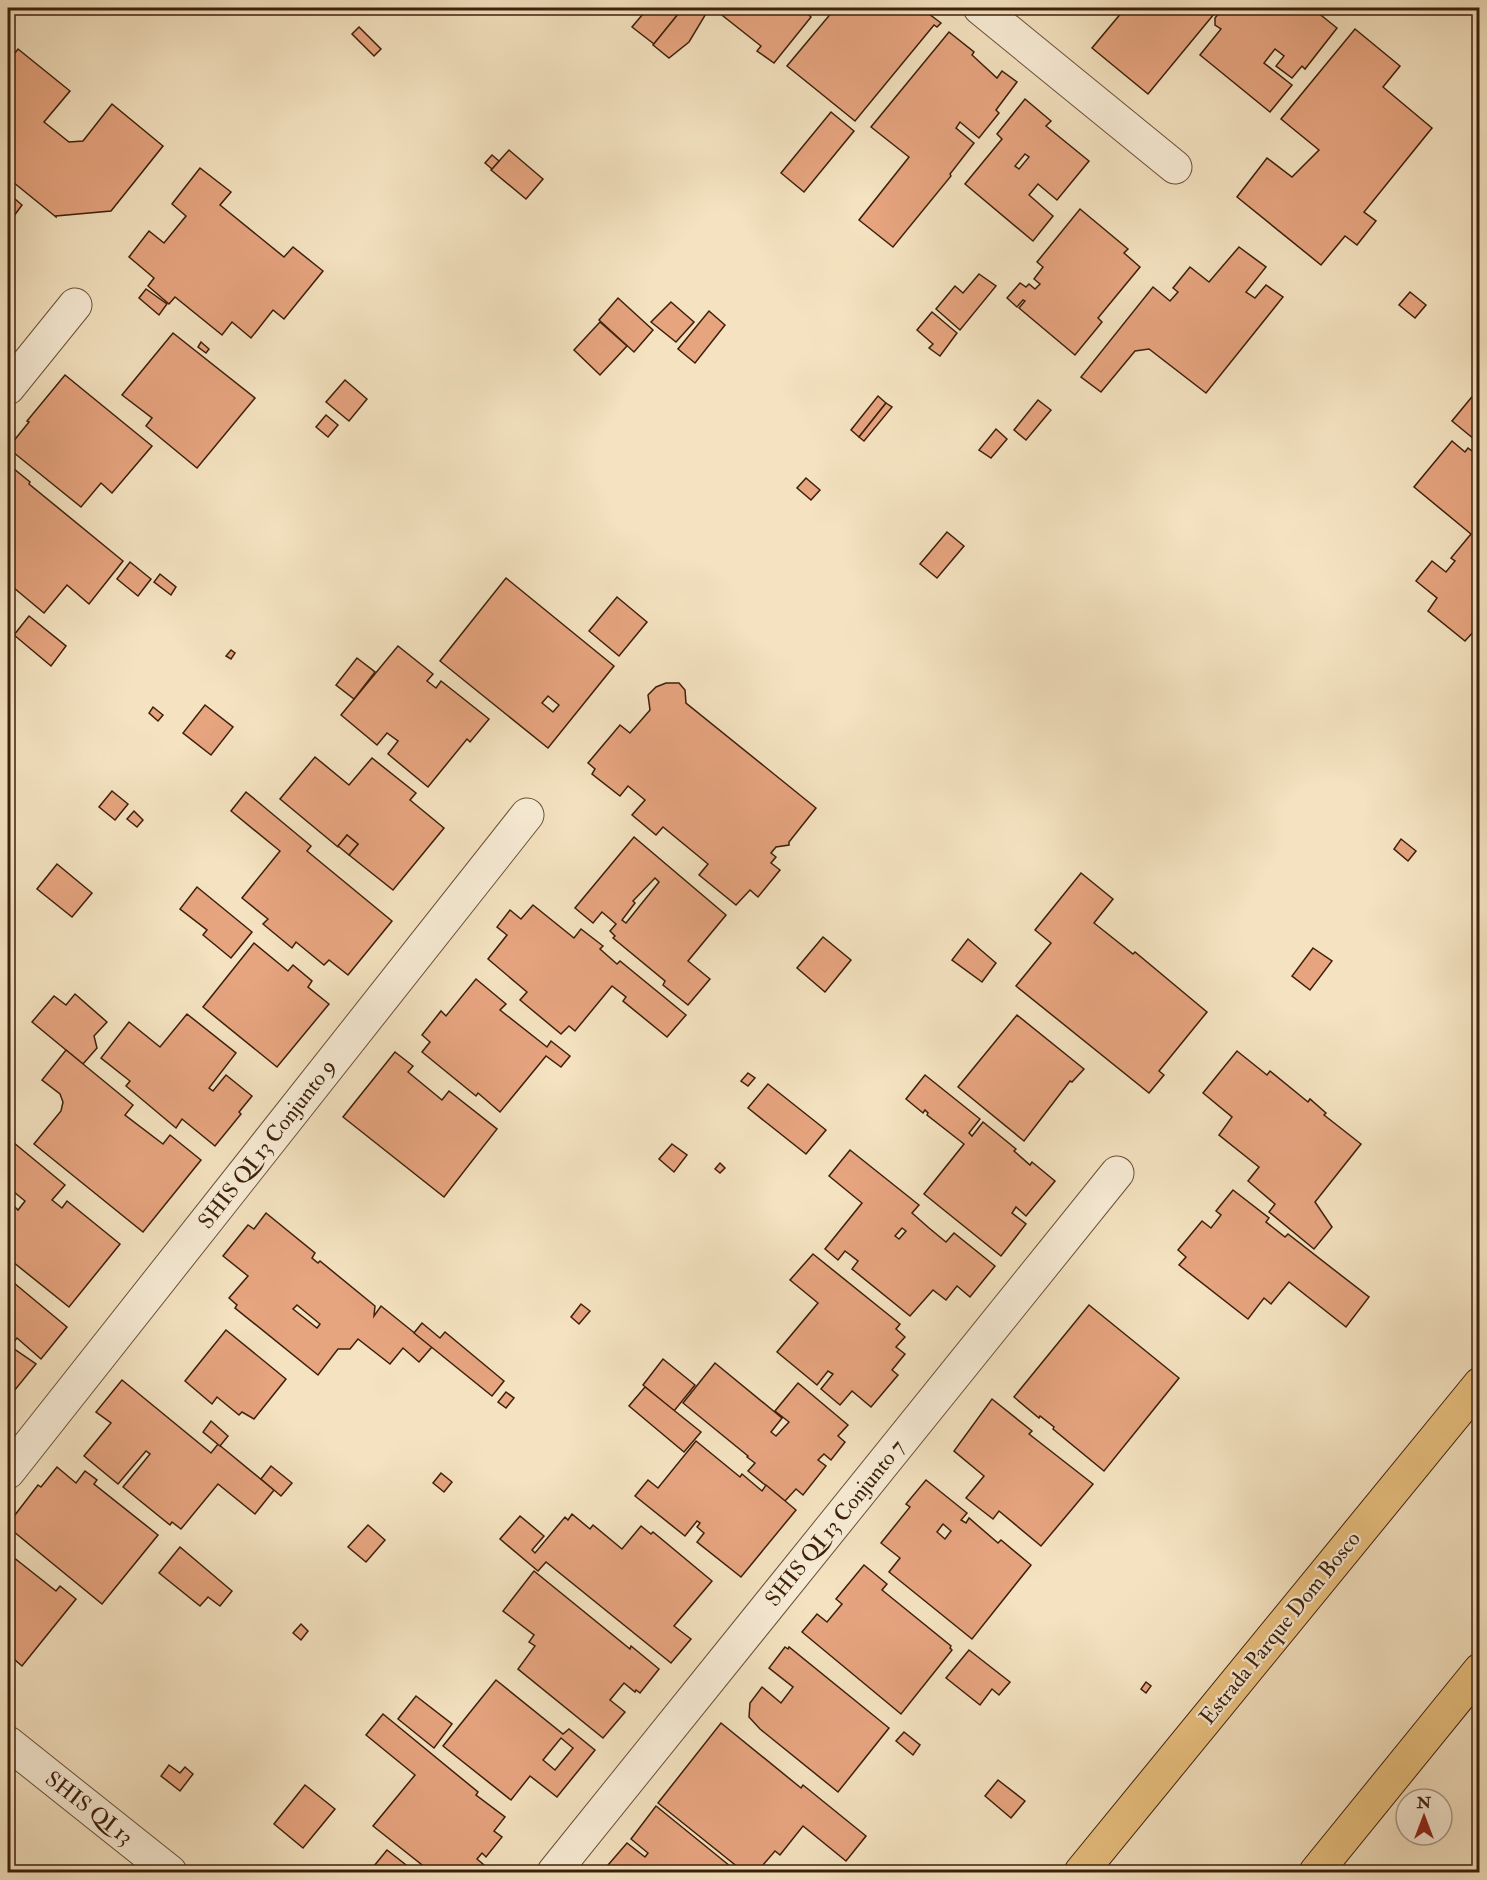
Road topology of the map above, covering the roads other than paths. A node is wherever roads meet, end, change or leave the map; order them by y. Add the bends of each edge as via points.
1 (980, 8) edge
2 (1175, 167) dead end
3 (75, 305) dead end
4 (8, 388) edge
5 (527, 816) dead end
6 (1117, 1173) dead end
7 (1479, 1384) edge
8 (8, 1472) edge
9 (1479, 1670) edge
10 (8, 1743) edge
11 (170, 1872) edge
12 (554, 1872) edge
13 (1081, 1872) edge
14 (1316, 1872) edge

1 - 2 street
3 - 4 street
5 - 8 street, SHIS QI 13 Conjunto 9
6 - 12 street, SHIS QI 13 Conjunto 7
7 - 13 main road, Estrada Parque Dom Bosco
9 - 14 main road
10 - 11 street, SHIS QI 13

